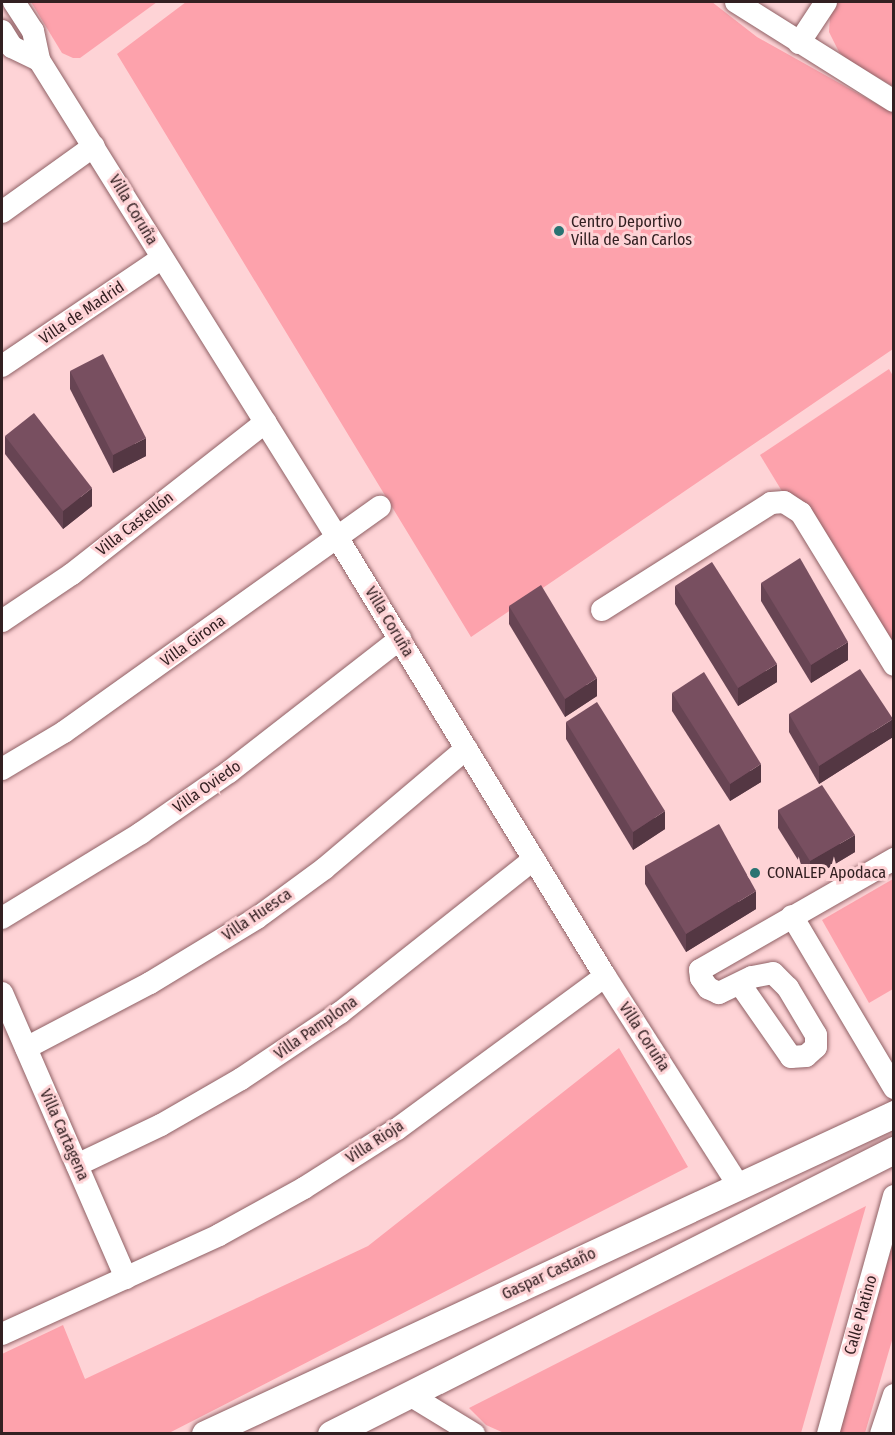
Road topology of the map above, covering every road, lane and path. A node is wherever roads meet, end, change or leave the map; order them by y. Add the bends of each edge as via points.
1 (14, 2) edge
2 (736, 2) edge
3 (826, 2) edge
4 (33, 31) junction
5 (799, 43) junction
6 (5, 44) edge
7 (39, 60) junction
8 (894, 101) edge
9 (94, 146) junction
10 (2, 212) edge
11 (162, 258) junction
12 (2, 366) edge
13 (266, 422) junction
14 (380, 507) dead end
15 (337, 537) junction
16 (602, 610) dead end
17 (2, 621) edge
18 (400, 639) junction
19 (894, 665) edge
20 (466, 749) junction
21 (2, 769) edge
22 (534, 859) junction
23 (894, 859) edge
24 (792, 916) junction
25 (2, 918) edge
26 (605, 976) junction
27 (740, 984) dead end
28 (2, 993) edge
29 (26, 1048) junction
30 (894, 1088) edge
31 (894, 1114) edge
32 (894, 1150) edge
33 (77, 1165) junction
34 (739, 1186) junction
35 (894, 1196) edge
36 (126, 1278) junction
37 (3, 1329) edge
38 (410, 1395) junction
39 (894, 1395) edge
40 (205, 1434) edge
41 (331, 1434) edge
42 (474, 1434) edge
43 (828, 1434) edge
44 (881, 1434) edge

1 - 4 street, Villa Coruña
2 - 5 street
3 - 5 street
4 - 6 street
4 - 7 street, Villa Coruña
5 - 8 street
6 - 7 street
7 - 9 street, Villa Coruña
9 - 10 street
9 - 11 street, Villa Coruña
11 - 12 street, Villa de Madrid
11 - 13 street, Villa Coruña
13 - 15 street, Villa Coruña
13 - 17 street, Villa Castellón via 72,574
14 - 15 street, Villa Girona
15 - 18 street, Villa Coruña
15 - 21 street, Villa Girona via 111,699
16 - 19 street via 771,503 784,502 801,513
18 - 20 street, Villa Coruña
18 - 25 street, Villa Oviedo via 230,772 141,833
20 - 22 street, Villa Coruña
20 - 29 street, Villa Huesca via 325,868 257,918 150,983
22 - 26 street, Villa Coruña
22 - 33 street, Villa Pamplona via 341,1012 161,1125
23 - 24 street
24 - 27 street via 700,970 708,988 719,993
24 - 30 street
26 - 34 street, Villa Coruña
26 - 36 street, Villa Rioja via 397,1129 219,1235
28 - 29 street, Villa Cartagena
29 - 33 street, Villa Cartagena
31 - 34 main road, Gaspar Castaño
32 - 38 main road
33 - 36 street, Villa Cartagena
34 - 40 main road, Gaspar Castaño
35 - 43 street, Calle Platino
36 - 37 street, Villa Rioja
38 - 41 main road
38 - 42 street
39 - 44 street

